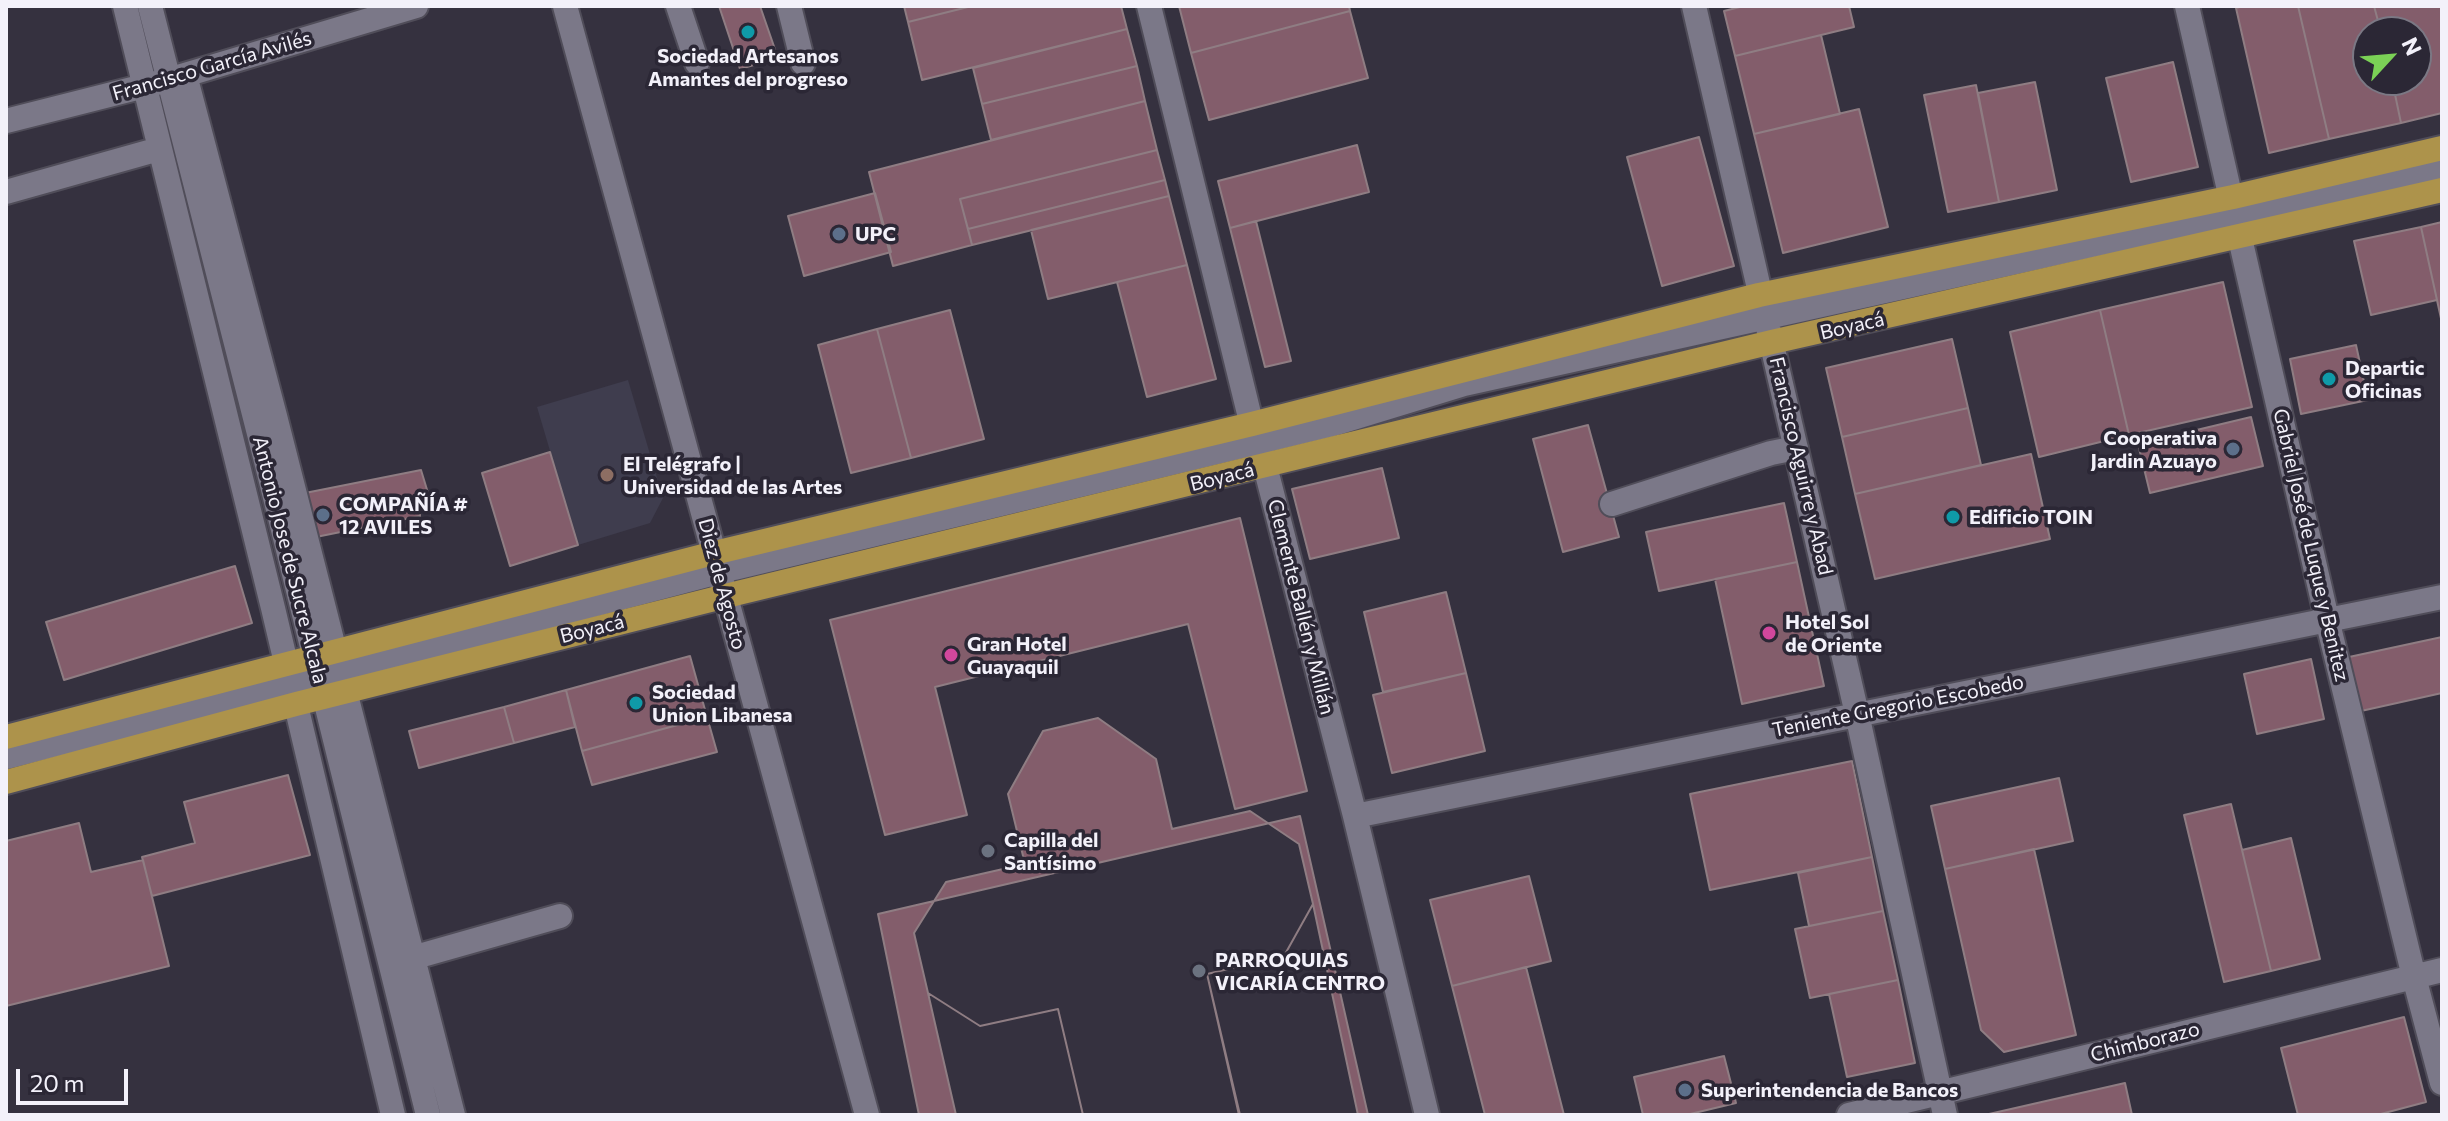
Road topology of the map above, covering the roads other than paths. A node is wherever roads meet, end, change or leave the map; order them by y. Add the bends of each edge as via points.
1 (125, 6) edge
2 (150, 6) edge
3 (416, 6) edge
4 (565, 6) edge
5 (678, 6) edge
6 (789, 6) edge
7 (1149, 6) edge
8 (1694, 6) edge
9 (2187, 6) edge
10 (697, 63) dead end
11 (803, 63) dead end
12 (166, 80) junction
13 (6, 121) edge
14 (2442, 148) edge
15 (159, 149) junction
16 (2442, 168) edge
17 (2442, 190) edge
18 (6, 192) edge
19 (2236, 217) junction
20 (1759, 295) junction
21 (1765, 318) junction
22 (1772, 342) junction
23 (1254, 433) junction
24 (1796, 448) junction
25 (1265, 466) junction
26 (1612, 504) dead end
27 (716, 563) junction
28 (726, 596) junction
29 (2442, 597) edge
30 (2327, 619) junction
31 (329, 675) junction
32 (291, 684) junction
33 (1857, 714) junction
34 (6, 737) edge
35 (6, 757) edge
36 (6, 782) edge
37 (1355, 816) junction
38 (560, 916) dead end
39 (412, 958) junction
40 (2442, 970) edge
41 (2414, 977) junction
42 (2442, 1083) edge
43 (1943, 1104) edge
44 (393, 1115) edge
45 (428, 1115) edge
46 (453, 1115) edge
47 (867, 1115) edge
48 (1427, 1115) edge
49 (1849, 1115) edge

1 - 12 street, Antonio Jose de Sucre Alcala
2 - 12 street, Antonio Jose de Sucre Alcala
3 - 12 street, Francisco García Avilés
4 - 27 street, Diez de Agosto
5 - 10 street
6 - 11 street
7 - 23 street, Clemente Ballén y Millán
8 - 20 street, Francisco Aguirre y Abad
9 - 19 street, Gabriel José de Luque y Benitez
12 - 13 street, Francisco García Avilés
12 - 15 street, Antonio Jose de Sucre Alcala
12 - 31 street, Antonio Jose de Sucre Alcala
14 - 19 main road, Boyacá
15 - 18 street
15 - 32 street, Antonio Jose de Sucre Alcala
16 - 19 street, Boyacá
17 - 19 main road, Boyacá
19 - 20 main road, Boyacá
19 - 21 street, Boyacá
19 - 22 main road, Boyacá
19 - 30 street, Gabriel José de Luque y Benitez
20 - 21 street, Francisco Aguirre y Abad
20 - 23 main road, Boyacá
21 - 22 street, Francisco Aguirre y Abad
21 - 23 street, Boyacá via 1464,384 1330,425
22 - 24 street, Francisco Aguirre y Abad
22 - 25 main road, Boyacá
23 - 25 street, Clemente Ballén y Millán
23 - 27 main road, Boyacá
24 - 26 street
24 - 33 street, Francisco Aguirre y Abad
25 - 28 main road, Boyacá
25 - 37 street, Clemente Ballén y Millán
27 - 28 street, Diez de Agosto
27 - 31 main road, Boyacá
28 - 31 main road, Boyacá
28 - 47 street, Diez de Agosto
29 - 30 street, Teniente Gregorio Escobedo
30 - 33 street, Teniente Gregorio Escobedo
30 - 41 street, Gabriel José de Luque y Benitez
31 - 32 main road, Boyacá
31 - 32 main road, Boyacá
31 - 39 street, Antonio Jose de Sucre Alcala
31 - 45 street, Antonio Jose de Sucre Alcala
32 - 34 main road, Boyacá
32 - 35 street, Boyacá
32 - 36 main road, Boyacá
32 - 44 street, Antonio Jose de Sucre Alcala
33 - 37 street, Teniente Gregorio Escobedo
33 - 43 street, Francisco Aguirre y Abad
37 - 48 street, Clemente Ballén y Millán
38 - 39 street
39 - 46 street, Antonio Jose de Sucre Alcala
40 - 41 street, Chimborazo
41 - 42 street, Gabriel José de Luque y Benitez
41 - 43 street, Chimborazo
43 - 49 street, Chimborazo

